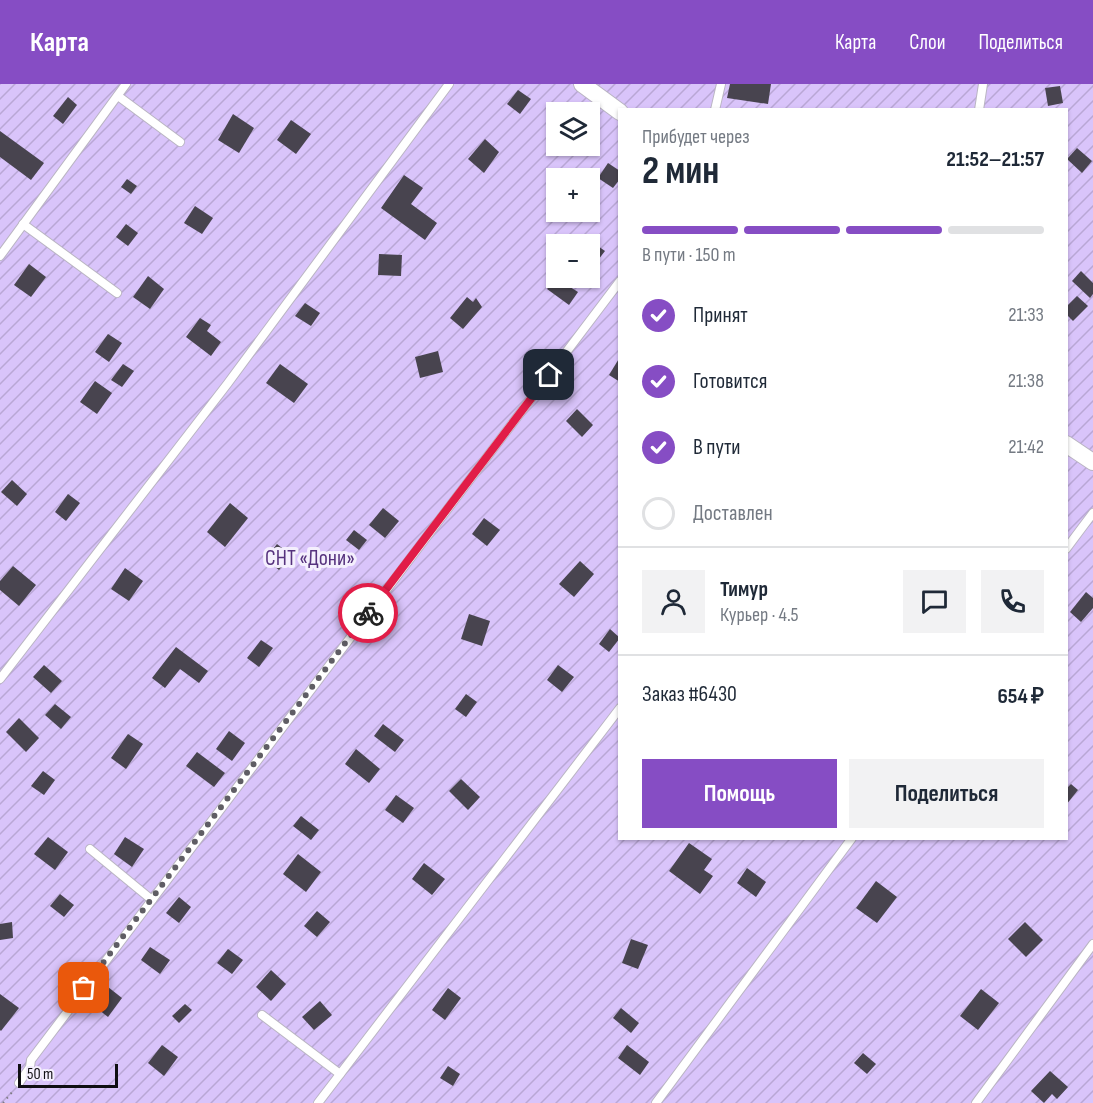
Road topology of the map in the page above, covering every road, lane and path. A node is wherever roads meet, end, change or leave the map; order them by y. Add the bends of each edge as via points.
1 (126, 84) edge
2 (449, 84) edge
3 (582, 84) edge
4 (721, 84) edge
5 (983, 84) edge
6 (118, 96) junction
7 (715, 108) edge
8 (979, 108) edge
9 (618, 111) edge
10 (180, 142) dead end
11 (23, 224) junction
12 (0, 256) edge
13 (618, 284) edge
14 (117, 292) dead end
15 (1068, 445) edge
16 (1093, 462) edge
17 (1093, 513) edge
18 (1068, 546) edge
19 (0, 679) edge
20 (618, 711) edge
21 (851, 840) edge
22 (90, 849) dead end
23 (152, 900) junction
24 (1093, 944) edge
25 (262, 1015) dead end
26 (340, 1074) junction
27 (19, 1083) joint
28 (3, 1103) edge
29 (318, 1103) edge
30 (656, 1103) edge
31 (976, 1103) edge

1 - 6 lane
2 - 19 lane via 228,382
3 - 9 street
4 - 7 lane
5 - 8 lane
6 - 10 lane
6 - 11 lane
11 - 12 lane
11 - 14 lane
13 - 23 lane
15 - 16 street
17 - 18 lane
20 - 26 lane
21 - 30 lane
22 - 23 lane
23 - 27 lane via 31,1060
24 - 31 lane
25 - 26 lane
26 - 29 lane
27 - 28 path

